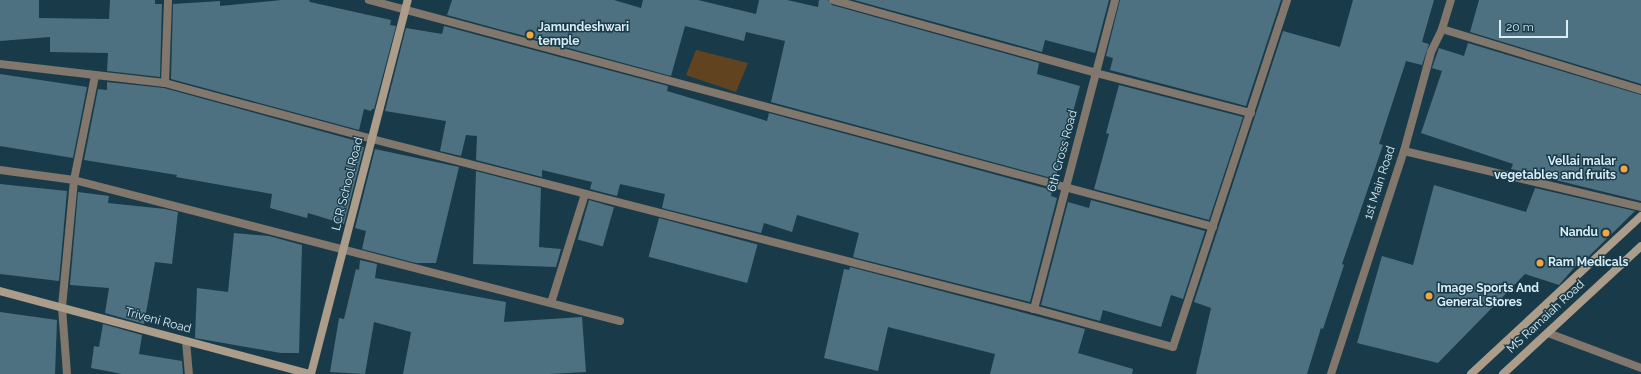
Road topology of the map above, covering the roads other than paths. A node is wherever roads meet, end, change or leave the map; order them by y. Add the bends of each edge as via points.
1 (168, 0) edge
2 (369, 0) edge
3 (408, 0) edge
4 (833, 0) edge
5 (1115, 0) edge
6 (1287, 0) edge
7 (1451, 0) edge
8 (405, 10) junction
9 (1442, 29) junction
10 (0, 64) edge
11 (1096, 73) junction
12 (95, 76) junction
13 (165, 83) junction
14 (1641, 90) edge
15 (1251, 113) junction
16 (372, 139) junction
17 (1404, 151) junction
18 (0, 170) edge
19 (74, 180) junction
20 (1066, 186) junction
21 (585, 194) junction
22 (1641, 207) edge
23 (1641, 216) edge
24 (1213, 227) junction
25 (1641, 246) edge
26 (343, 250) junction
27 (0, 291) edge
28 (551, 303) junction
29 (62, 308) junction
30 (1034, 309) junction
31 (620, 321) dead end
32 (1548, 333) junction
33 (186, 341) junction
34 (1641, 368) edge
35 (68, 374) edge
36 (189, 374) edge
37 (310, 374) edge
38 (1330, 374) edge
39 (1471, 374) edge
40 (1503, 374) edge

1 - 13 street
2 - 8 street
3 - 8 street, LCR School Road
4 - 11 street
5 - 11 street, 6th Cross Road
6 - 15 street
7 - 9 street, 1st Main Road
8 - 16 street, LCR School Road
8 - 20 street
9 - 14 street
9 - 17 street, 1st Main Road via 1432,52
10 - 12 street
11 - 15 street
11 - 20 street, 6th Cross Road
12 - 13 street
12 - 19 street
13 - 16 street
15 - 24 street
16 - 21 street
16 - 26 street, LCR School Road
17 - 22 street
17 - 38 street, 1st Main Road
18 - 19 street
19 - 26 street
19 - 29 street
20 - 24 street
20 - 30 street, 6th Cross Road
21 - 28 street
21 - 30 street
23 - 39 street, MS Ramaiah Road
24 - 30 street via 1172,347
25 - 32 street, MS Ramaiah Road
26 - 28 street
26 - 37 street, LCR School Road
27 - 29 street, Triveni Road
28 - 31 street
29 - 33 street, Triveni Road
29 - 35 street
32 - 34 street
32 - 40 street, MS Ramaiah Road
33 - 36 street
33 - 37 street, Triveni Road

